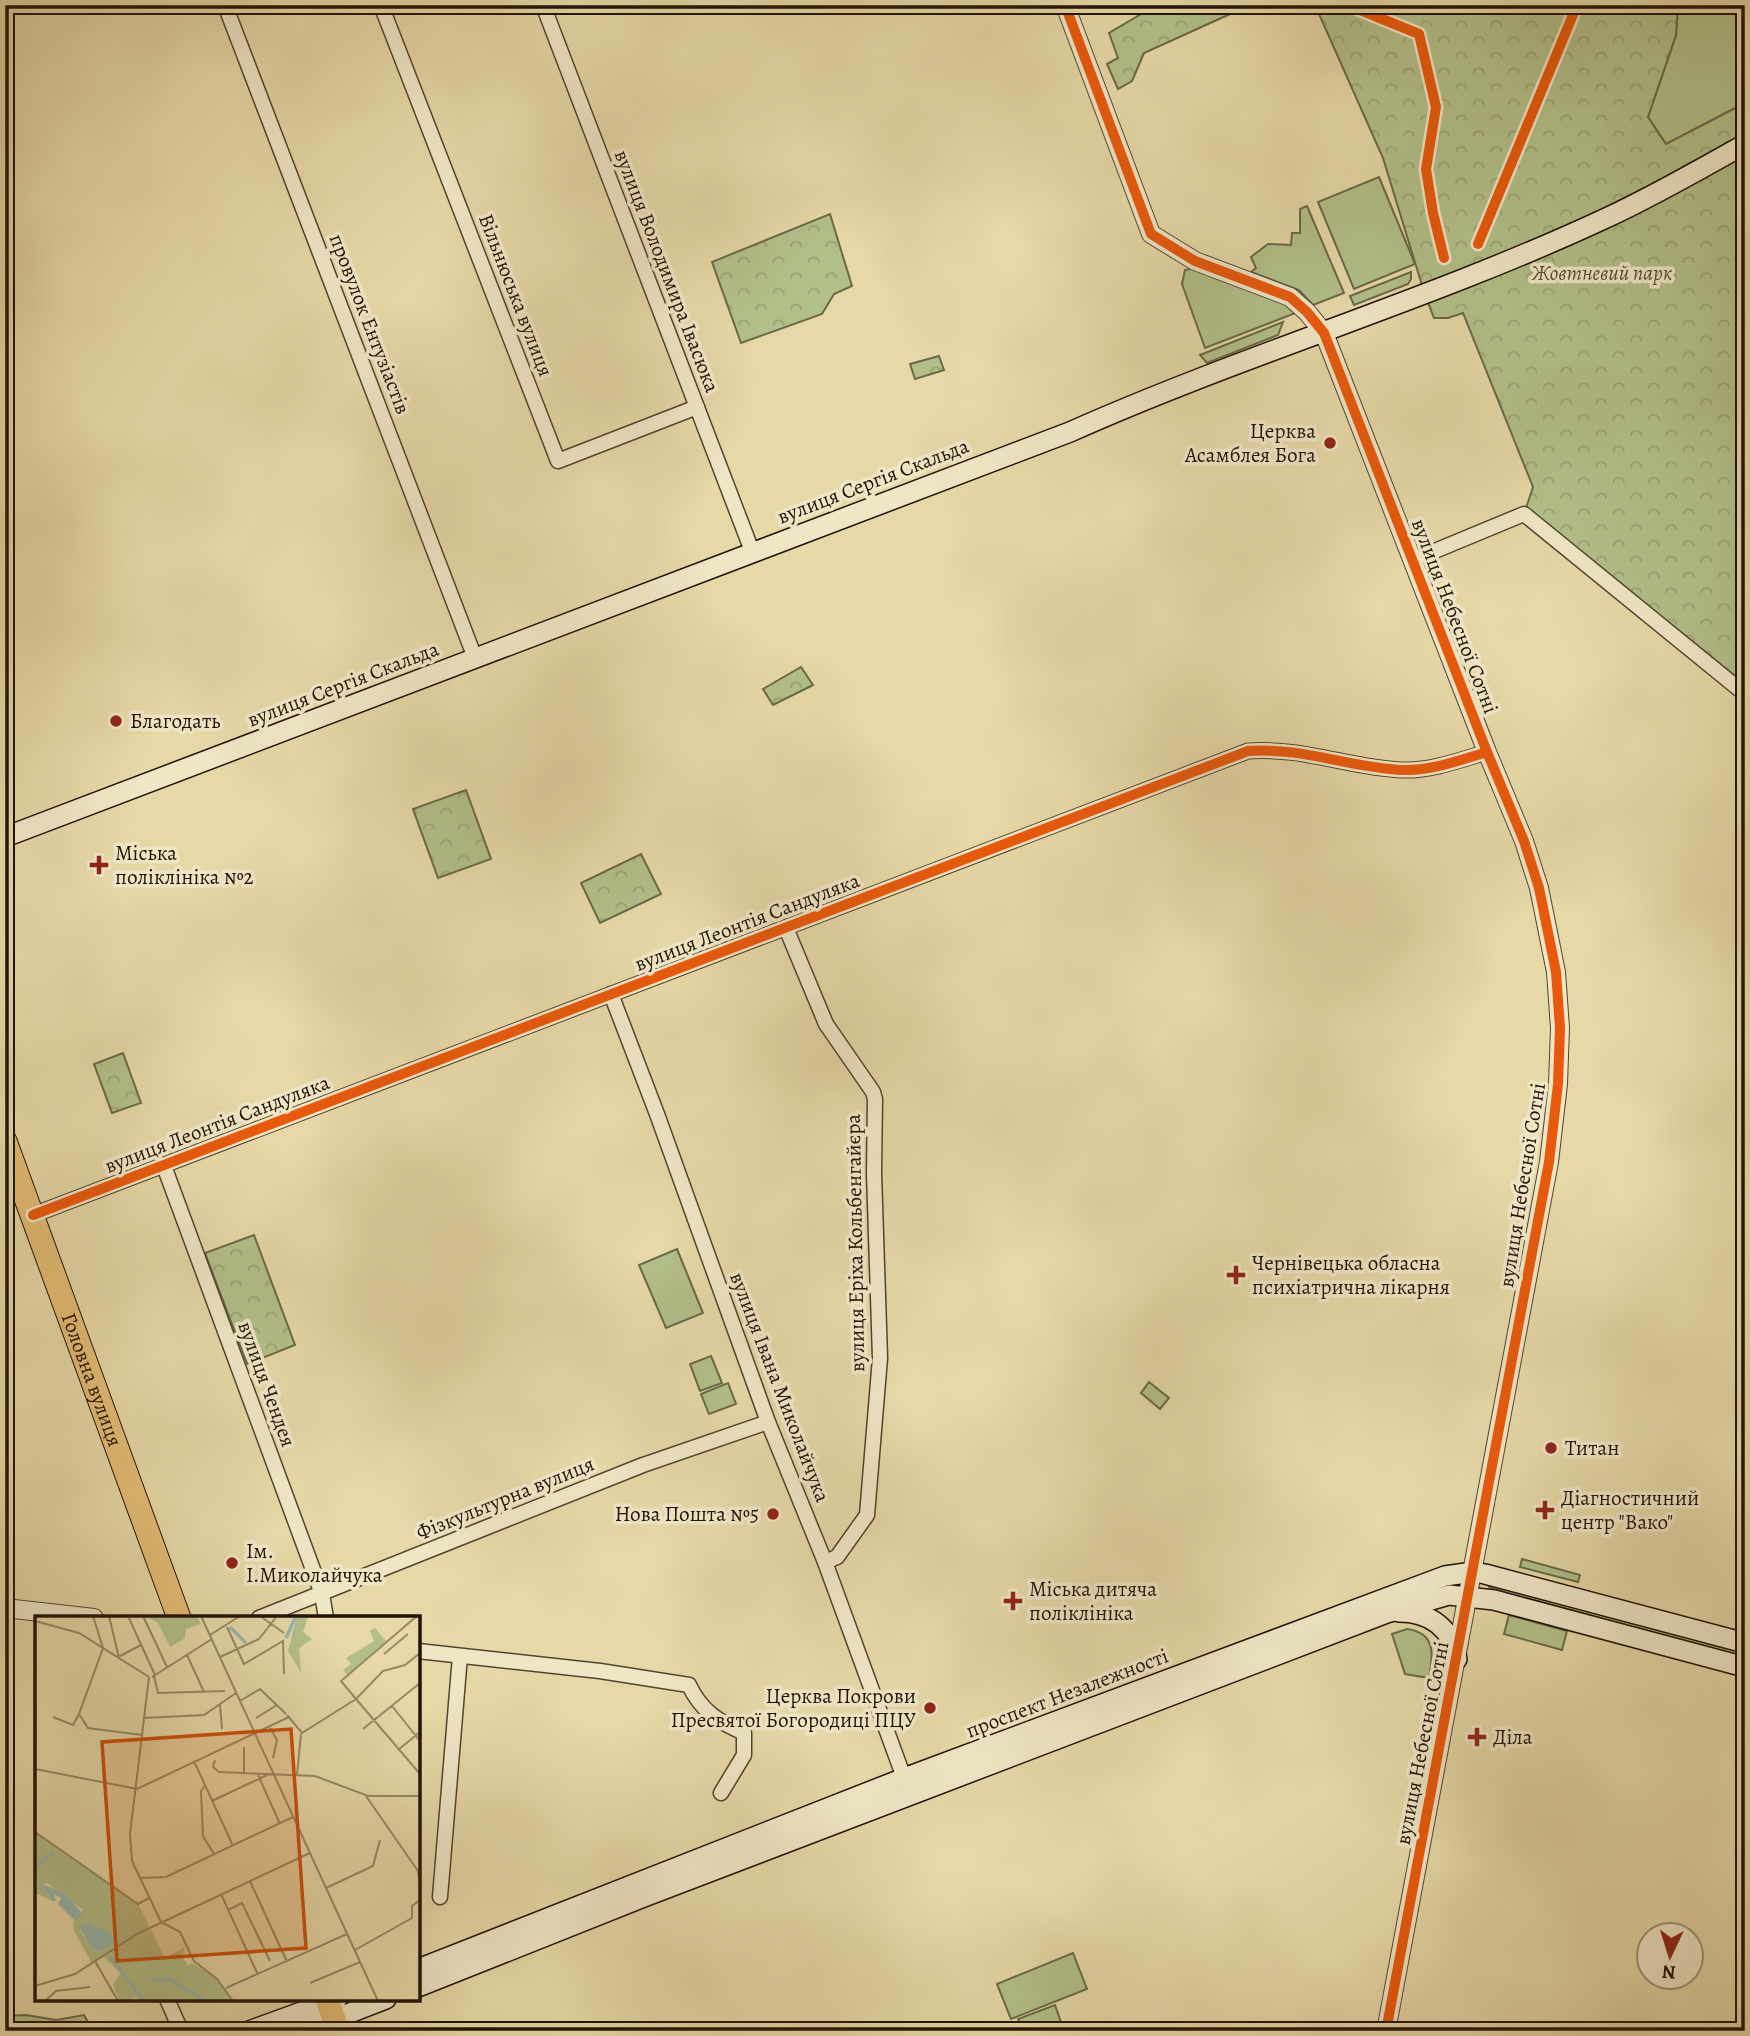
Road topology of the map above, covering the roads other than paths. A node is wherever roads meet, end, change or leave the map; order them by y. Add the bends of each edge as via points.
1 (225, 5) edge
2 (381, 5) edge
3 (544, 5) edge
4 (1065, 5) edge
5 (1745, 144) edge
6 (1324, 333) junction
7 (697, 407) junction
8 (752, 551) junction
9 (1413, 560) junction
10 (475, 658) junction
11 (1745, 694) edge
12 (1487, 752) junction
13 (5, 837) edge
14 (786, 928) junction
15 (611, 994) junction
16 (5, 1142) edge
17 (164, 1166) junction
18 (33, 1215) junction
19 (768, 1422) junction
20 (825, 1562) junction
21 (1473, 1572) junction
22 (322, 1594) junction
23 (1469, 1595) junction
24 (5, 1608) edge
25 (1387, 1613) junction
26 (76, 1616) edge
27 (178, 1616) edge
28 (264, 1616) edge
29 (326, 1616) edge
30 (1745, 1643) edge
31 (420, 1651) edge
32 (460, 1656) junction
33 (1457, 1659) junction
34 (1745, 1667) edge
35 (907, 1787) junction
36 (721, 1793) dead end
37 (440, 1897) dead end
38 (420, 1968) edge
39 (420, 1986) edge
40 (168, 2001) edge
41 (376, 2001) edge
42 (332, 2010) edge
43 (181, 2031) edge
44 (249, 2031) edge
45 (303, 2031) edge
46 (1386, 2031) edge

1 - 10 street, провулок Ентузіастів
2 - 7 street, Вільнюська вулиця via 558,461
3 - 7 street, вулиця Володимира Івасюка
4 - 6 street, вулиця Небесної Сотні via 1151,233 1195,261 1290,297
5 - 6 main road, вулиця Сергія Скальда via 1595,223
6 - 8 main road, вулиця Сергія Скальда
6 - 9 street, вулиця Небесної Сотні
7 - 8 street, вулиця Володимира Івасюка
8 - 10 main road, вулиця Сергія Скальда
9 - 11 street via 1524,514
9 - 12 street, вулиця Небесної Сотні
10 - 13 main road, вулиця Сергія Скальда
12 - 14 street, вулиця Леонтія Сандуляка via 1403,770 1285,750 1248,751
12 - 21 street, вулиця Небесної Сотні via 1539,888 1556,972 1559,1051 1549,1162
14 - 15 street, вулиця Леонтія Сандуляка
14 - 20 street, вулиця Еріха Кольбенгайєра via 826,1024 875,1099 880,1358 867,1515 837,1557
15 - 17 street, вулиця Леонтія Сандуляка
15 - 19 street, вулиця Івана Миколайчука
16 - 18 main road, Головна вулиця
17 - 18 street, вулиця Леонтія Сандуляка
17 - 22 street, вулиця Чендея
18 - 27 main road, Головна вулиця
19 - 20 street, вулиця Івана Миколайчука
19 - 22 street, Фізкультурна вулиця via 643,1465
20 - 35 street, вулиця Івана Миколайчука
21 - 23 street, вулиця Небесної Сотні
21 - 30 main road, проспект Незалежності
21 - 35 main road, проспект Незалежності via 1408,1588
22 - 28 street, Фізкультурна вулиця
22 - 29 street, вулиця Чендея
23 - 25 main road, проспект Незалежності via 1449,1595
23 - 33 street, вулиця Небесної Сотні
23 - 34 main road, проспект Незалежності
24 - 26 street
25 - 33 main road via 1430,1618 1451,1639
25 - 35 main road, проспект Незалежності
31 - 32 street
32 - 36 street via 689,1685 717,1721 744,1733 744,1755
32 - 37 street
33 - 46 street, вулиця Небесної Сотні
35 - 38 main road, проспект Незалежності
35 - 39 main road, проспект Незалежності
40 - 43 street
41 - 42 main road
42 - 44 main road
42 - 45 main road

